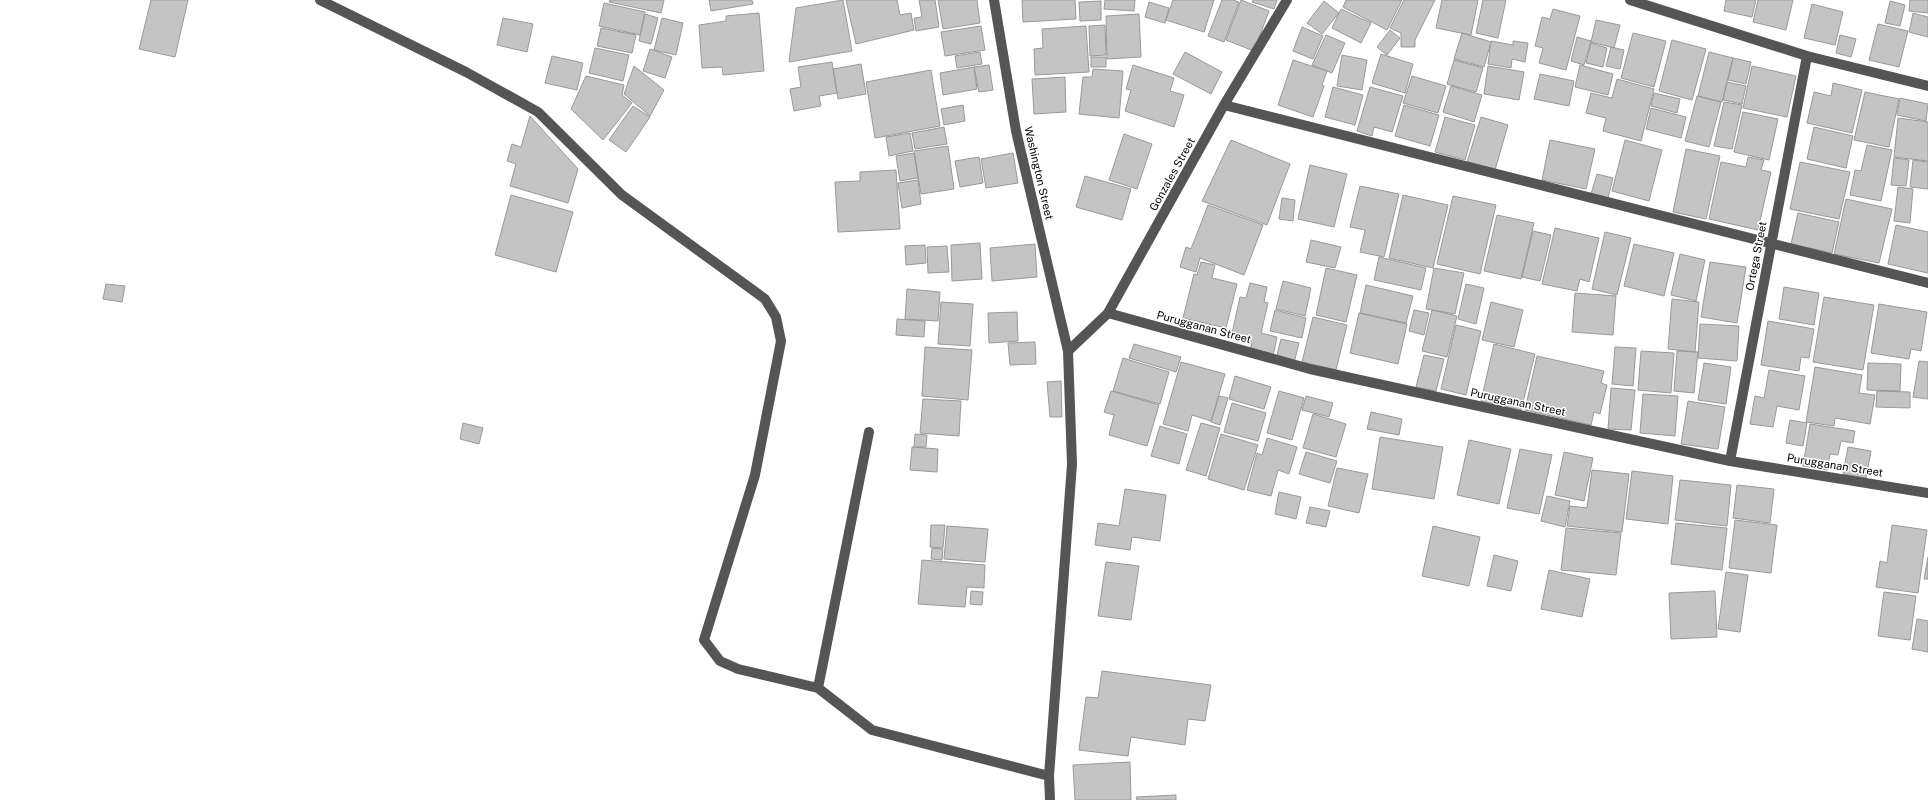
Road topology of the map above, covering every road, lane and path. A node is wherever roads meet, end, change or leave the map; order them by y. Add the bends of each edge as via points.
1 (320, 0) edge
2 (994, 0) edge
3 (1287, 0) edge
4 (1630, 0) edge
5 (1807, 56) junction
6 (1928, 86) edge
7 (1224, 105) junction
8 (1771, 243) junction
9 (1928, 283) edge
10 (1108, 313) junction
11 (1068, 351) junction
12 (869, 432) dead end
13 (1730, 461) junction
14 (1928, 493) edge
15 (818, 688) junction
16 (1050, 776) junction
17 (1050, 800) edge

1 - 15 street via 466,72 538,112 622,195 765,299 776,317 781,341 754,475 704,640 720,661 738,669
2 - 11 street, Washington Street via 1016,131
3 - 7 street, Gonzales Street
4 - 5 street
5 - 6 street
5 - 8 street, Ortega Street
7 - 8 street
7 - 10 street, Gonzales Street
8 - 9 street
8 - 13 street, Ortega Street
10 - 11 street, Gonzales Street
10 - 13 street, Purugganan Street via 1310,369
11 - 16 street, Washington Street via 1072,464
12 - 15 street
13 - 14 street, Purugganan Street
15 - 16 street via 872,730
16 - 17 street, Washington Street

